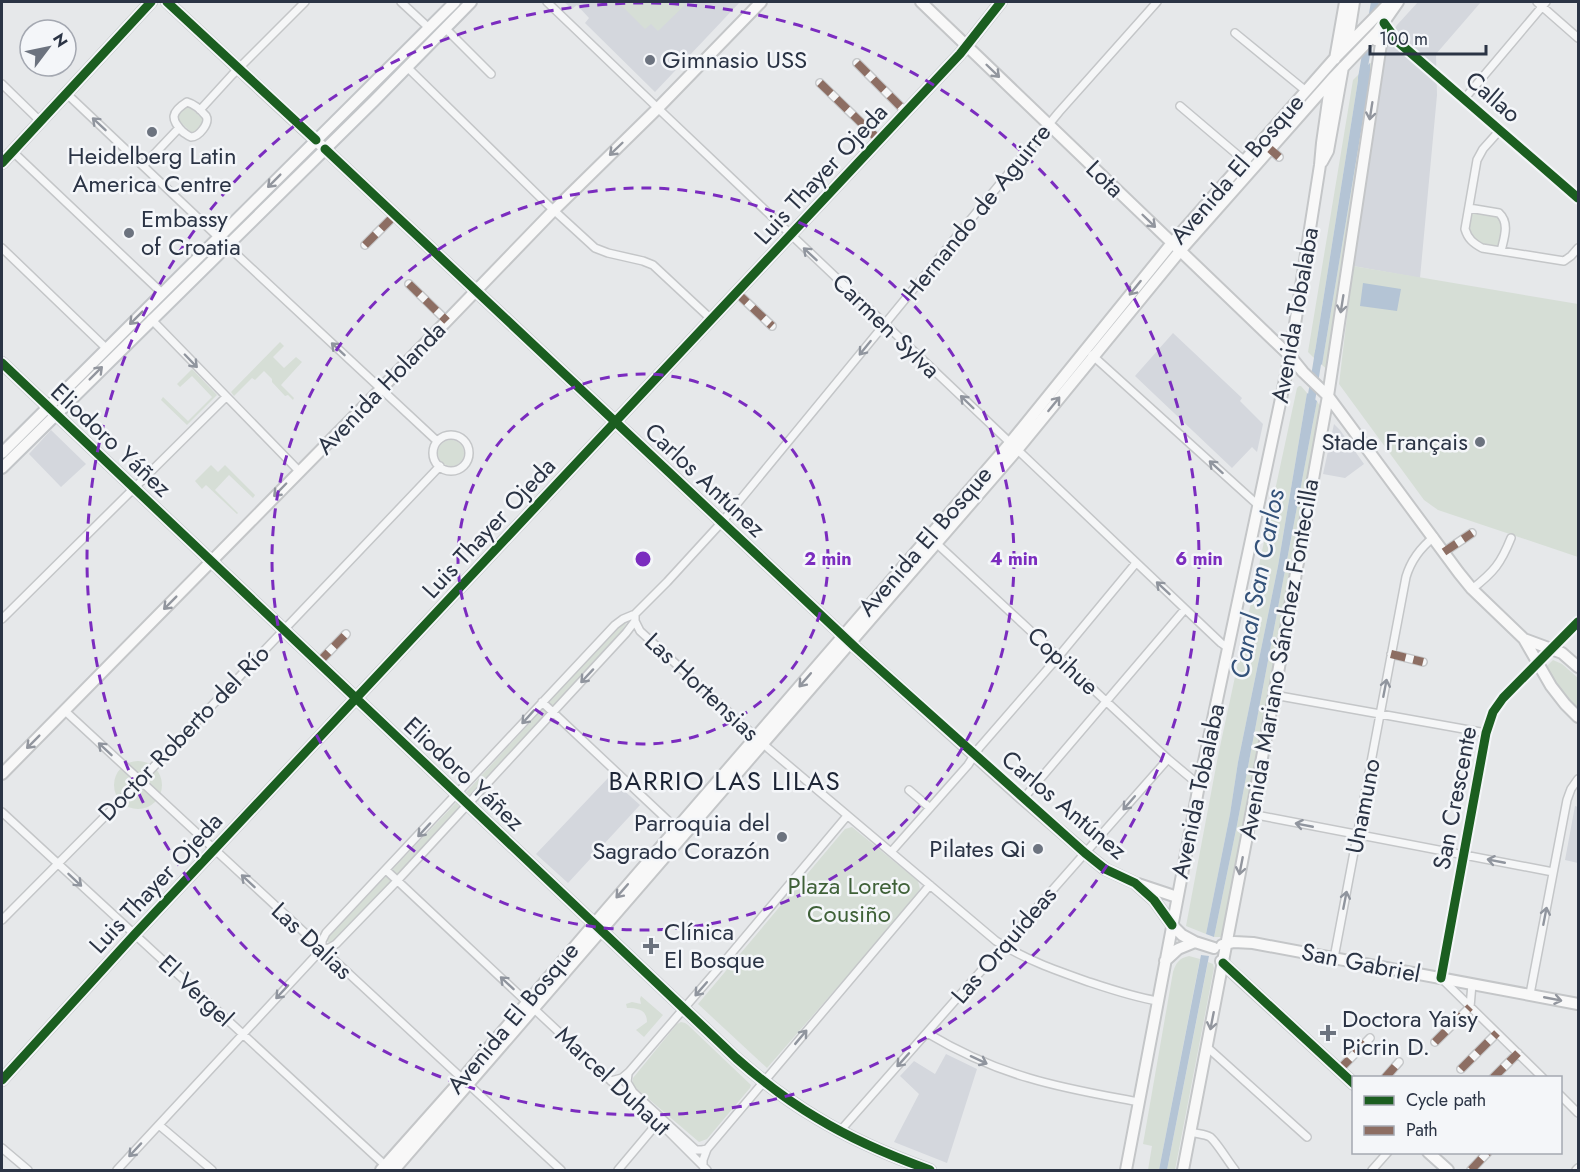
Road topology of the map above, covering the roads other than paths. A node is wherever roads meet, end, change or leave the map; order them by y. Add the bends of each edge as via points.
1 (151, 2) edge
2 (167, 2) edge
3 (306, 2) edge
4 (401, 2) edge
5 (455, 2) edge
6 (471, 2) edge
7 (547, 2) edge
8 (761, 2) edge
9 (921, 2) edge
10 (1002, 2) edge
11 (1157, 2) edge
12 (1345, 2) edge
13 (1354, 2) edge
14 (1392, 2) edge
15 (1542, 3) edge
16 (429, 28) junction
17 (446, 28) junction
18 (1235, 33) dead end
19 (1375, 37) junction
20 (1578, 38) edge
21 (1397, 41) joint
22 (1349, 43) junction
23 (967, 46) junction
24 (1335, 58) junction
25 (857, 63) dead end
26 (407, 67) junction
27 (238, 68) junction
28 (1343, 68) junction
29 (491, 74) dead end
30 (1332, 79) junction
31 (820, 83) dead end
32 (2, 84) edge
33 (1306, 92) junction
34 (66, 93) junction
35 (1464, 98) junction
36 (1180, 106) dead end
37 (657, 108) junction
38 (200, 110) junction
39 (1305, 110) junction
40 (906, 112) junction
41 (40, 121) junction
42 (1049, 125) junction
43 (179, 128) junction
44 (1500, 130) junction
45 (316, 140) junction
46 (879, 140) junction
47 (325, 149) junction
48 (12, 152) junction
49 (2, 163) edge
50 (1249, 165) junction
51 (1320, 165) junction
52 (143, 166) junction
53 (1578, 198) edge
54 (1469, 208) junction
55 (554, 211) junction
56 (395, 214) junction
57 (790, 235) junction
58 (218, 237) junction
59 (227, 245) junction
60 (365, 245) dead end
61 (1176, 247) junction
62 (1578, 248) edge
63 (2, 249) edge
64 (1502, 251) junction
65 (409, 284) dead end
66 (476, 291) junction
67 (736, 292) junction
68 (162, 293) junction
69 (151, 319) junction
70 (711, 319) junction
71 (447, 321) junction
72 (885, 324) junction
73 (772, 326) dead end
74 (106, 348) junction
75 (1089, 353) junction
76 (1290, 356) junction
77 (2, 363) edge
78 (381, 389) junction
79 (1328, 396) junction
80 (226, 397) junction
81 (51, 410) junction
82 (615, 422) junction
83 (437, 441) junction
84 (1013, 446) junction
85 (2, 453) edge
86 (440, 466) junction
87 (2, 468) edge
88 (299, 471) junction
89 (134, 488) junction
90 (1259, 506) junction
91 (722, 522) junction
92 (1472, 533) dead end
93 (1434, 537) junction
94 (1511, 538) dead end
95 (933, 539) junction
96 (1444, 552) junction
97 (211, 561) junction
98 (1136, 563) junction
99 (1472, 589) junction
100 (1185, 609) junction
101 (635, 618) junction
102 (2, 619) edge
103 (1578, 622) edge
104 (284, 630) junction
105 (346, 634) dead end
106 (847, 639) junction
107 (1524, 639) junction
108 (1228, 648) junction
109 (1552, 649) junction
110 (1391, 654) junction
111 (1059, 656) junction
112 (1423, 662) dead end
113 (318, 663) junction
114 (1537, 663) junction
115 (1578, 668) edge
116 (1274, 695) junction
117 (356, 699) junction
118 (1106, 700) junction
119 (542, 702) junction
120 (64, 710) junction
121 (553, 713) junction
122 (1380, 714) junction
123 (1578, 717) edge
124 (1486, 734) junction
125 (759, 740) junction
126 (974, 755) junction
127 (1167, 759) junction
128 (2, 774) edge
129 (1578, 779) edge
130 (140, 781) junction
131 (1199, 785) junction
132 (909, 790) dead end
133 (457, 795) junction
134 (1023, 799) junction
135 (468, 805) junction
136 (930, 808) junction
137 (2, 812) edge
138 (1251, 814) junction
139 (847, 816) junction
140 (680, 832) junction
141 (1358, 835) junction
142 (214, 850) junction
143 (891, 852) junction
144 (1085, 853) junction
145 (1463, 855) junction
146 (58, 864) junction
147 (386, 870) junction
148 (1553, 872) junction
149 (397, 881) junction
150 (1135, 883) junction
151 (930, 885) junction
152 (1177, 897) junction
153 (2, 920) edge
154 (1172, 925) junction
155 (598, 928) junction
156 (135, 934) junction
157 (1227, 943) junction
158 (1206, 945) junction
159 (1003, 946) junction
160 (322, 949) junction
161 (1334, 958) junction
162 (1165, 961) junction
163 (1223, 963) junction
164 (1441, 978) junction
165 (1472, 984) junction
166 (1530, 994) junction
167 (1158, 1001) junction
168 (1578, 1004) edge
169 (531, 1006) junction
170 (1470, 1006) junction
171 (684, 1009) junction
172 (927, 1033) junction
173 (1497, 1033) junction
174 (243, 1034) junction
175 (1370, 1038) dead end
176 (1435, 1042) dead end
177 (1207, 1047) junction
178 (1518, 1053) junction
179 (1399, 1062) dead end
180 (1339, 1070) junction
181 (1461, 1070) dead end
182 (629, 1072) junction
183 (1385, 1076) edge
184 (1494, 1076) edge
185 (1542, 1076) edge
186 (2, 1080) edge
187 (611, 1081) junction
188 (763, 1081) junction
189 (465, 1082) junction
190 (1352, 1083) edge
191 (1562, 1097) edge
192 (1138, 1102) junction
193 (1578, 1113) edge
194 (660, 1120) junction
195 (159, 1125) junction
196 (840, 1131) junction
197 (1191, 1132) junction
198 (1306, 1137) dead end
199 (2, 1148) edge
200 (707, 1149) junction
201 (1386, 1154) edge
202 (1430, 1154) edge
203 (1486, 1154) edge
204 (705, 1168) edge
205 (388, 1169) edge
206 (28, 1170) edge
207 (117, 1170) edge
208 (212, 1170) edge
209 (561, 1170) edge
210 (618, 1170) edge
211 (930, 1170) edge
212 (1126, 1170) edge
213 (1183, 1170) edge
214 (1235, 1170) edge
215 (1372, 1170) edge
216 (1448, 1170) edge
217 (1471, 1170) edge

1 - 34 street
2 - 27 street, Carlos Antúnez
3 - 27 street
4 - 16 street
5 - 16 street
6 - 17 street
7 - 37 street, Carmen Sylva
8 - 37 street, Avenida Holanda
9 - 23 street, Lota
10 - 23 street, Luis Thayer Ojeda
11 - 42 street, Hernando de Aguirre
12 - 24 street, Avenida Tobalaba
13 - 22 street, Avenida Tobalaba
14 - 19 street
15 - 20 street
15 - 35 street
16 - 45 street
17 - 26 street
17 - 29 street
18 - 33 street
19 - 21 street
19 - 22 street, Avenida El Bosque
19 - 28 street, Avenida El Bosque
19 -> 79 street, Avenida Mariano Sánchez Fontecilla
21 - 35 street, Callao
22 - 24 street, Avenida El Bosque
22 - 28 street, Avenida Tobalaba
23 - 40 street, Luis Thayer Ojeda
23 -> 42 street, Lota
24 - 30 street, Avenida Tobalaba
24 - 33 street, Avenida El Bosque
25 - 40 street
26 - 47 street
26 - 55 street
27 - 38 street
27 - 45 street, Carlos Antúnez
28 - 30 street, Avenida El Bosque
28 - 51 street, Avenida Tobalaba via 1328,151
30 - 39 street, Avenida El Bosque
30 - 51 street, Avenida Tobalaba
31 - 46 street
32 - 41 street
33 - 39 street
33 - 50 street, Avenida El Bosque
34 - 41 street
52 -> 34 street
35 - 44 street, Callao
36 - 50 street
37 -> 55 street, Avenida Holanda
37 - 57 street, Carmen Sylva
38 - 43 street via 190,102 183,104 173,117
38 - 43 street via 208,121 197,135 188,136
39 - 50 street, Avenida El Bosque via 1274,153
40 - 46 street, Luis Thayer Ojeda
41 - 48 street
42 -> 61 street, Lota
42 - 72 street, Hernando de Aguirre
43 - 52 street
44 - 53 street, Callao
44 - 54 street via 1477,160
45 - 47 street, Carlos Antúnez
45 -> 58 street
46 - 57 street, Luis Thayer Ojeda
47 - 56 street, Carlos Antúnez
47 - 59 street
48 - 49 street
48 - 68 street
50 - 61 street, Avenida El Bosque
51 - 76 street, Avenida Tobalaba
52 - 58 street
54 - 64 street via 1465,229 1468,237 1482,248
54 - 64 street via 1502,216 1506,224
55 - 66 street, Avenida Holanda
55 - 70 street via 595,248 653,266
56 - 60 street
56 - 66 street, Carlos Antúnez
57 - 67 street, Luis Thayer Ojeda
72 -> 57 street, Carmen Sylva
58 - 59 street
58 - 68 street
59 - 69 street
78 -> 59 street
61 - 75 street, Avenida El Bosque
61 - 76 street, Lota
62 - 64 street via 1564,261
63 - 74 street
65 - 71 street
66 - 71 street, Avenida Holanda
66 - 82 street, Carlos Antúnez
67 - 70 street, Luis Thayer Ojeda
67 - 73 street
68 -> 74 street
69 -> 80 street
81 -> 69 street
70 - 82 street, Luis Thayer Ojeda
71 - 78 street, Avenida Holanda
84 -> 72 street, Carmen Sylva
72 -> 91 street, Hernando de Aguirre
74 - 81 street
75 - 84 street, Avenida El Bosque
90 -> 75 street
76 - 79 street, Lota
76 - 90 street, Avenida Tobalaba
77 - 81 street, Eliodoro Yáñez
78 - 83 street
78 - 88 street, Avenida Holanda
79 - 93 street, Lota
79 - 116 street, Avenida Mariano Sánchez Fontecilla
80 - 88 street
80 - 89 street
81 - 85 street
81 - 87 street
81 - 89 street, Eliodoro Yáñez
82 - 91 street, Carlos Antúnez
82 - 117 street, Luis Thayer Ojeda
83 - 86 street via 433,452
83 - 86 street via 454,435 464,440 469,451 466,463 457,470
84 - 95 street, Avenida El Bosque
84 - 98 street, Carmen Sylva
86 - 104 street, Doctor Roberto del Río
88 -> 97 street, Avenida Holanda
89 - 97 street, Eliodoro Yáñez
89 - 102 street
90 - 108 street, Avenida Tobalaba
91 - 101 street, Hernando de Aguirre
91 - 106 street, Carlos Antúnez
92 - 96 street
93 - 96 street, Lota
93 - 110 street, Unamuno via 1408,570
94 - 99 street via 1503,557
95 - 106 street, Avenida El Bosque
95 - 111 street, Copihue
96 - 99 street, Lota
97 - 104 street, Eliodoro Yáñez
97 -> 120 street, Avenida Holanda
100 -> 98 street, Carmen Sylva
98 - 111 street
99 - 107 street, Lota
100 - 108 street, Carmen Sylva
100 - 118 street
101 - 119 street, Hernando de Aguirre via 623,619 615,625
101 -> 121 street, Hernando de Aguirre
101 - 125 street, Las Hortensias via 640,631
103 - 109 street, San Crescente
104 - 113 street, Eliodoro Yáñez
104 - 130 street, Doctor Roberto del Río
105 - 113 street
106 - 125 street, Avenida El Bosque
106 - 126 street, Carlos Antúnez
107 - 109 street
107 - 114 street
108 - 131 street, Avenida Tobalaba
109 - 114 street, San Crescente
109 - 115 street
110 - 112 street
122 -> 110 street, Unamuno
111 - 118 street, Copihue
111 - 126 street
113 - 117 street, Eliodoro Yáñez
114 - 123 street
114 - 124 street, San Crescente via 1498,705
116 - 122 street
116 - 138 street, Avenida Mariano Sánchez Fontecilla
117 - 133 street, Eliodoro Yáñez
117 - 142 street, Luis Thayer Ojeda
118 - 127 street, Copihue
118 - 134 street
119 - 121 street
119 -> 133 street, Hernando de Aguirre
120 -> 128 street, Avenida Holanda
130 -> 120 street, Las Dalias
121 - 135 street, Hernando de Aguirre
121 - 140 street
122 - 124 street
122 - 141 street, Unamuno
124 - 145 street, San Crescente
125 - 139 street, Las Hortensias
125 - 140 street, Avenida El Bosque
126 - 134 street, Carlos Antúnez
126 - 136 street
127 - 131 street, Copihue
127 -> 144 street, Las Orquídeas
129 - 148 street via 1569,794
130 - 142 street, Las Dalias
130 - 146 street, Doctor Roberto del Río
131 - 152 street, Avenida Tobalaba
132 - 136 street
133 - 135 street, Eliodoro Yáñez
133 -> 147 street, Hernando de Aguirre
134 - 144 street, Carlos Antúnez
135 - 149 street, Hernando de Aguirre
135 - 155 street, Eliodoro Yáñez
136 - 143 street
137 - 146 street, El Vergel
141 -> 138 street
138 -> 157 street, Avenida Mariano Sánchez Fontecilla
139 - 143 street, Las Hortensias
139 -> 171 street
140 - 155 street, Avenida El Bosque
141 - 145 street
161 -> 141 street, Unamuno
142 - 156 street, Luis Thayer Ojeda
160 -> 142 street, Las Dalias
143 - 151 street, Las Hortensias
144 - 150 street, Carlos Antúnez via 1105,869
144 - 159 street, Las Orquídeas
148 -> 145 street
145 - 164 street, San Crescente
146 - 153 street, Doctor Roberto del Río
146 -> 156 street, El Vergel
147 - 149 street, Marcel Duhaut
147 - 160 street, Hernando de Aguirre via 324,937
166 -> 148 street
149 - 160 street, Hernando de Aguirre via 336,944
169 -> 149 street, Marcel Duhaut
150 - 152 street
150 - 154 street, Carlos Antúnez via 1154,900
151 - 159 street, Las Hortensias
188 -> 151 street
152 - 154 street, Avenida Tobalaba
154 - 158 street, Carlos Antúnez via 1182,935
154 - 162 street, Avenida Tobalaba
155 - 169 street, Avenida El Bosque
155 - 171 street, Eliodoro Yáñez
156 - 174 street, El Vergel
156 - 186 street, Luis Thayer Ojeda
157 - 158 street, San Gabriel
157 - 161 street, San Gabriel via 1242,941
157 - 163 street, Avenida Mariano Sánchez Fontecilla
158 - 162 street, San Gabriel via 1178,949
158 - 163 street
159 - 167 street, Las Hortensias via 1060,972
159 - 172 street, Las Orquídeas
160 -> 174 street, Hernando de Aguirre
160 - 189 street, Las Dalias
161 - 164 street, San Gabriel
162 - 167 street, Avenida Tobalaba
163 -> 177 street, Avenida Mariano Sánchez Fontecilla
163 - 180 street
164 - 165 street, San Gabriel
164 - 170 street
165 - 166 street, San Gabriel
165 - 170 street
166 -> 168 street, San Gabriel
167 - 192 street, Avenida Tobalaba
169 - 187 street, Marcel Duhaut
169 - 189 street, Avenida El Bosque
170 - 173 street
170 - 176 street
171 - 182 street
171 - 188 street, Eliodoro Yáñez
172 -> 192 street via 989,1064 1028,1078
172 -> 196 street, Las Orquídeas
173 - 178 street
173 - 181 street
174 - 195 street, Hernando de Aguirre
174 - 205 street, El Vergel
175 - 180 street
177 - 197 street, Avenida Mariano Sánchez Fontecilla
177 - 198 street
178 - 184 street
178 - 185 street
179 - 183 street
180 - 190 street
182 - 187 street
182 - 194 street via 630,1089
187 - 194 street, Marcel Duhaut
188 - 196 street, Eliodoro Yáñez
188 - 200 street
189 - 205 street, Avenida El Bosque
189 - 209 street, Las Dalias
191 - 193 street
192 - 212 street, Avenida Tobalaba
194 - 200 street via 696,1150
194 - 204 street, Marcel Duhaut
194 - 210 street
195 -> 207 street, Hernando de Aguirre
195 - 208 street
196 - 211 street, Eliodoro Yáñez
197 - 213 street, Avenida Mariano Sánchez Fontecilla
197 - 214 street via 1215,1141
199 - 206 street
200 - 204 street
201 - 215 street
202 - 216 street
203 - 217 street

